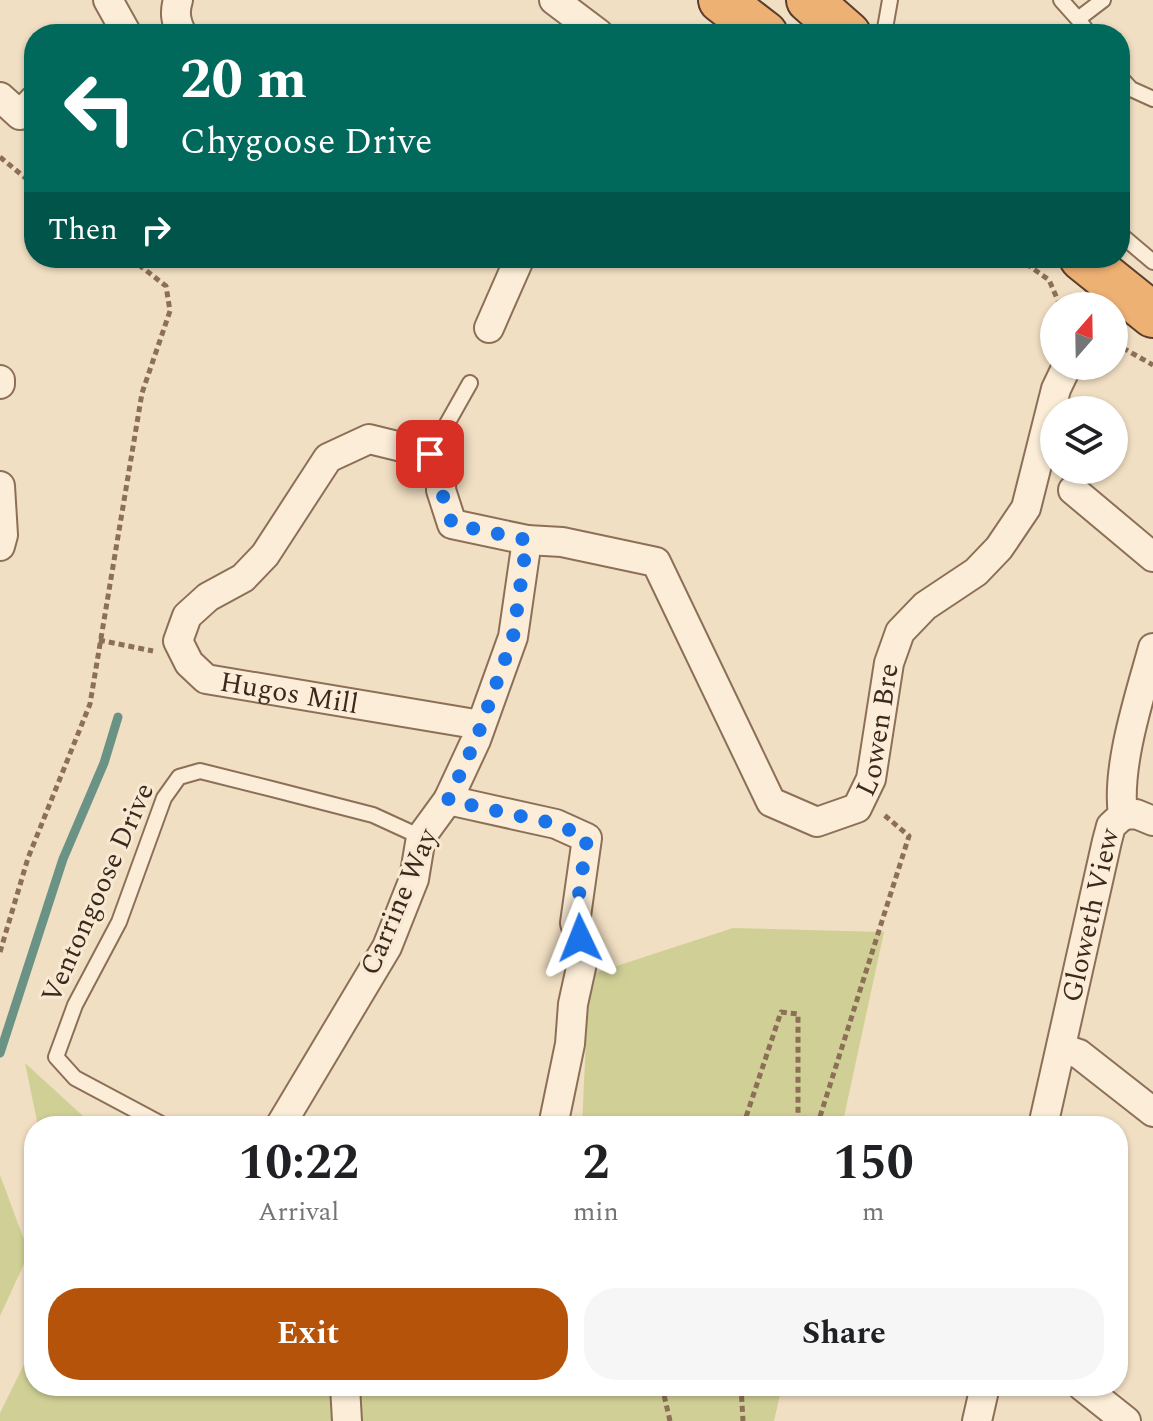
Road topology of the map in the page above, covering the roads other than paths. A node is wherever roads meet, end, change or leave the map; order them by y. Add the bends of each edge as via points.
1 (108, 0) edge
2 (554, 0) edge
3 (721, 0) edge
4 (809, 0) edge
5 (890, 0) edge
6 (1061, 0) edge
7 (1103, 0) edge
8 (1078, 19) junction
9 (121, 24) edge
10 (586, 24) edge
11 (752, 24) edge
12 (837, 24) edge
13 (886, 24) edge
14 (1082, 24) edge
15 (1130, 88) edge
16 (1153, 99) edge
17 (1130, 242) edge
18 (1153, 262) edge
19 (511, 268) edge
20 (1100, 283) edge
21 (1153, 315) edge
22 (489, 328) dead end
23 (1060, 380) edge
24 (470, 383) dead end
25 (430, 454) junction
26 (0, 486) edge
27 (1073, 490) dead end
28 (527, 540) junction
29 (0, 546) edge
30 (1153, 557) edge
31 (1153, 648) edge
32 (481, 725) junction
33 (448, 800) junction
34 (1123, 815) junction
35 (1153, 821) edge
36 (421, 837) junction
37 (1061, 1048) junction
38 (1153, 1112) edge
39 (146, 1116) edge
40 (286, 1116) edge
41 (555, 1116) edge
42 (1045, 1116) edge
43 (346, 1396) edge
44 (983, 1396) edge
45 (1095, 1396) edge
46 (347, 1421) edge
47 (977, 1421) edge
48 (1126, 1421) edge

1 - 9 street
2 - 10 street
3 - 11 highway
4 - 12 highway
5 - 13 lane
6 - 8 lane
7 - 8 lane
8 - 14 lane
15 - 16 lane
17 - 18 lane
19 - 22 street
20 - 21 highway
23 - 28 street, Lowen Bre via 1026,508 976,572 925,606 900,632 889,663 871,779 857,808 817,822 771,802 656,562
24 - 25 lane
25 - 28 street via 442,460 441,490 452,524
25 - 32 street, Hugos Mill via 369,439 328,458 265,555 243,578 187,616 178,641 206,679
26 - 29 street
27 - 30 street
28 - 32 street, Carrine Way via 513,637
31 - 34 street, Gloweth View via 1120,792
32 - 33 street, Carrine Way
33 - 36 street, Carrine Way
33 - 41 street via 556,824 587,838 575,923 584,954
34 - 35 street
34 - 37 street, Gloweth View via 1111,826 1107,841
36 - 39 lane, Ventongoose Drive via 373,815 257,785 200,771 179,777 164,798 119,922 75,1005 56,1057 75,1078
36 - 40 street, Carrine Way via 414,879 387,947
37 - 38 street via 1079,1054
37 - 42 street, Gloweth View
43 - 46 street
44 - 47 street
45 - 48 street

